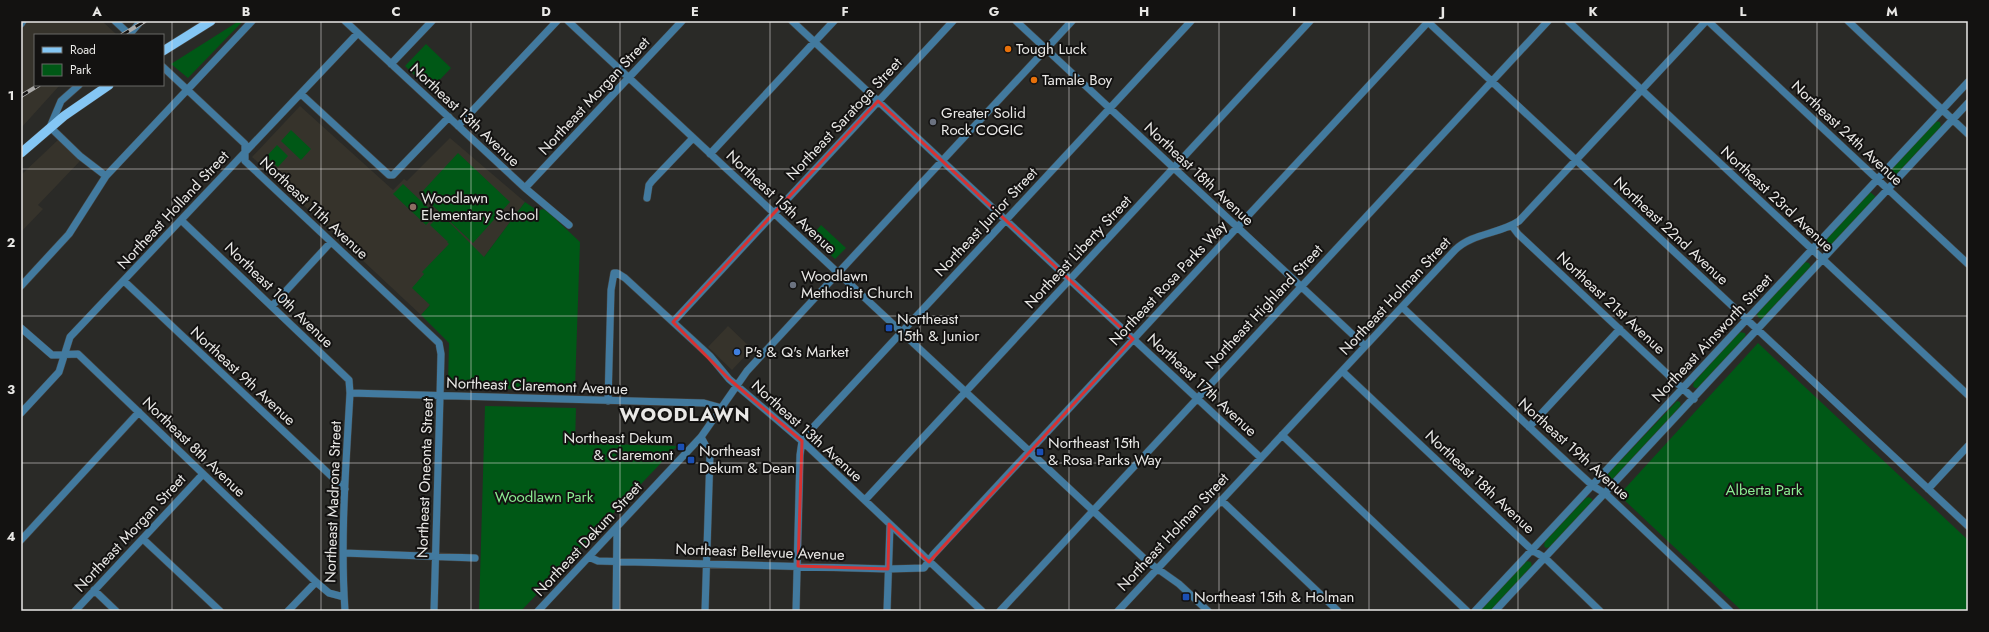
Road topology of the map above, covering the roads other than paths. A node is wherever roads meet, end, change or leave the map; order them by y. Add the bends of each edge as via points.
1 (23, 21) edge
2 (115, 21) edge
3 (141, 21) edge
4 (211, 21) edge
5 (252, 21) edge
6 (345, 21) edge
7 (432, 21) edge
8 (557, 21) edge
9 (568, 21) edge
10 (682, 21) edge
11 (792, 21) edge
12 (834, 21) edge
13 (953, 21) edge
14 (1016, 21) edge
15 (1072, 21) edge
16 (1191, 21) edge
17 (1310, 21) edge
18 (1548, 21) edge
19 (1568, 21) edge
20 (1707, 21) edge
21 (1848, 21) edge
22 (1427, 22) edge
23 (21, 24) edge
24 (358, 33) junction
25 (128, 34) edge
26 (130, 34) edge
27 (815, 42) junction
28 (1046, 49) junction
29 (164, 50) edge
30 (391, 64) junction
31 (164, 68) edge
32 (629, 78) junction
33 (1492, 81) junction
34 (1968, 82) edge
35 (78, 86) edge
36 (108, 86) edge
37 (187, 89) junction
38 (1642, 90) junction
39 (301, 94) junction
40 (878, 102) junction
41 (1968, 103) edge
42 (1109, 109) junction
43 (1942, 110) junction
44 (449, 117) junction
45 (1953, 120) junction
46 (458, 126) junction
47 (50, 127) junction
48 (1968, 134) edge
49 (693, 138) junction
50 (21, 153) edge
51 (245, 154) junction
52 (710, 154) junction
53 (942, 161) junction
54 (1577, 161) junction
55 (1173, 168) junction
56 (106, 176) junction
57 (1877, 179) junction
58 (525, 188) junction
59 (1888, 190) junction
60 (648, 198) dead end
61 (774, 213) junction
62 (1006, 220) junction
63 (182, 221) junction
64 (570, 226) dead end
65 (1512, 226) junction
66 (1238, 228) junction
67 (331, 242) junction
68 (1812, 250) junction
69 (1823, 260) junction
70 (1968, 264) edge
71 (838, 272) junction
72 (1069, 280) junction
73 (124, 282) junction
74 (21, 286) edge
75 (1301, 287) junction
76 (272, 306) junction
77 (1402, 307) junction
78 (1747, 320) junction
79 (673, 322) junction
80 (21, 328) edge
81 (1620, 329) junction
82 (1758, 329) junction
83 (902, 331) junction
84 (1133, 339) junction
85 (1365, 346) junction
86 (440, 347) joint
87 (64, 354) junction
88 (1342, 370) junction
89 (737, 386) junction
90 (1683, 389) junction
91 (966, 391) junction
92 (350, 393) junction
93 (1968, 395) edge
94 (440, 396) junction
95 (1197, 399) junction
96 (1694, 399) junction
97 (608, 401) junction
98 (722, 408) junction
99 (139, 412) junction
100 (21, 413) edge
101 (1529, 427) junction
102 (1282, 435) junction
103 (701, 437) junction
104 (802, 441) junction
105 (1968, 446) edge
106 (1030, 450) junction
107 (1260, 458) junction
108 (203, 474) junction
109 (1592, 486) junction
110 (344, 489) junction
111 (1928, 489) junction
112 (1606, 494) junction
113 (865, 500) junction
114 (1221, 500) junction
115 (1094, 510) junction
116 (890, 525) junction
117 (1968, 526) edge
118 (617, 528) junction
119 (143, 538) junction
120 (21, 540) edge
121 (1532, 550) junction
122 (344, 553) junction
123 (435, 556) junction
124 (589, 557) junction
125 (475, 558) dead end
126 (1545, 558) junction
127 (617, 561) junction
128 (929, 562) junction
129 (707, 564) junction
130 (798, 566) junction
131 (1157, 568) junction
132 (888, 569) junction
133 (316, 582) junction
134 (94, 590) junction
135 (344, 597) junction
136 (981, 610) edge
137 (75, 611) edge
138 (116, 611) edge
139 (220, 611) edge
140 (288, 611) edge
141 (345, 611) edge
142 (434, 611) edge
143 (538, 611) edge
144 (616, 611) edge
145 (705, 611) edge
146 (796, 611) edge
147 (887, 611) edge
148 (1000, 611) edge
149 (1118, 611) edge
150 (1208, 611) edge
151 (1338, 611) edge
152 (1467, 611) edge
153 (1475, 611) edge
154 (1495, 611) edge
155 (1600, 611) edge
156 (1730, 611) edge

1 - 23 street
2 - 25 street
3 - 26 street
4 - 29 main road
5 - 37 street
6 - 24 street, Northeast 13th Avenue
7 - 30 street
8 - 46 street
9 - 32 street, Northeast 15th Avenue
10 - 32 street, Northeast Morgan Street
11 - 27 street, Northeast 17th Avenue
12 - 27 street
13 - 40 street, Northeast Saratoga Street
14 - 28 street, Northeast 18th Avenue
15 - 28 street, Northeast Dekum Street
16 - 42 street, Northeast Junior Street
17 - 55 street, Northeast Liberty Street
18 - 33 street, Northeast Highland Street
19 - 38 street, Northeast 23rd Avenue
20 - 38 street, Northeast Holman Street
20 - 57 street, Northeast 24th Avenue
21 - 43 street
22 - 33 street, Northeast 22nd Avenue
22 - 66 street, Northeast Rosa Parks Way
24 - 30 street, Northeast 13th Avenue
24 - 39 street, Northeast Holland Street
27 - 40 street, Northeast 17th Avenue
27 - 52 street
28 - 42 street, Northeast 18th Avenue
28 - 53 street, Northeast Dekum Street
30 - 44 street, Northeast 13th Avenue
31 - 37 street, Northeast 11th Avenue
32 - 49 street, Northeast 15th Avenue
32 - 58 street, Northeast Morgan Street
33 - 54 street, Northeast 22nd Avenue
33 - 75 street, Northeast Highland Street
34 - 43 street, Northeast Ainsworth Street
35 - 47 street via 61,101
36 - 47 main road
37 - 51 street, Northeast 11th Avenue via 245,144
37 - 56 street
38 - 54 street, Northeast Holman Street
38 - 68 street, Northeast 23rd Avenue
39 - 44 street via 389,175 393,175
39 - 51 street, Northeast Holland Street
40 - 53 street, Northeast 17th Avenue
40 - 61 street, Northeast Saratoga Street
41 - 45 street, Northeast Ainsworth Street
42 - 55 street, Northeast 18th Avenue
42 - 62 street, Northeast Junior Street
43 - 45 street
43 - 57 street, Northeast Ainsworth Street
44 - 46 street, Northeast 13th Avenue
45 - 48 street
45 - 59 street, Northeast Ainsworth Street
46 - 58 street, Northeast 13th Avenue
47 - 50 main road
47 - 56 street via 80,156
49 - 52 street, Northeast 15th Avenue
49 - 60 street via 652,182 648,188
51 - 63 street, Northeast Holland Street
51 - 67 street, Northeast 11th Avenue via 245,161
52 - 61 street, Northeast 15th Avenue
53 - 62 street, Northeast 17th Avenue
53 - 71 street, Northeast Dekum Street
54 - 65 street, Northeast Holman Street via 1520,221
54 - 78 street, Northeast 22nd Avenue
55 - 66 street, Northeast 18th Avenue
55 - 72 street, Northeast Liberty Street
56 - 74 street via 69,234
57 - 59 street, Northeast 24th Avenue
57 - 68 street, Northeast Ainsworth Street
58 - 64 street, Northeast 13th Avenue
59 - 69 street, Northeast Ainsworth Street
59 - 70 street, Northeast 24th Avenue
61 - 71 street, Northeast 15th Avenue
61 - 79 street, Northeast Saratoga Street
62 - 72 street, Northeast 17th Avenue
62 - 83 street, Northeast Junior Street
63 - 73 street, Northeast Holland Street
63 - 76 street, Northeast 10th Avenue
65 - 77 street, Northeast Holman Street via 1462,244
65 - 81 street, Northeast 21st Avenue
66 - 75 street, Northeast 18th Avenue
66 - 84 street, Northeast Rosa Parks Way
67 - 76 street
67 - 86 street, Northeast 11th Avenue via 432,336
68 - 69 street, Northeast 23rd Avenue
68 - 78 street, Northeast Ainsworth Street
69 - 82 street, Northeast Ainsworth Street
69 - 93 street, Northeast 23rd Avenue
71 - 83 street, Northeast 15th Avenue
71 - 89 street, Northeast Dekum Street via 747,371
72 - 84 street, Northeast 17th Avenue
72 - 91 street, Northeast Liberty Street
73 - 87 street, Northeast Holland Street via 70,337
73 - 110 street, Northeast 9th Avenue
75 - 85 street, Northeast 18th Avenue
75 - 95 street, Northeast Highland Street
76 - 92 street, Northeast 10th Avenue via 349,380
77 - 85 street, Northeast Holman Street
77 - 101 street, Northeast 19th Avenue
78 - 82 street, Northeast 22nd Avenue
78 - 90 street, Northeast Ainsworth Street
79 - 89 street, Northeast 13th Avenue via 710,356
79 - 97 street, Northeast 13th Avenue via 621,274 614,273 611,290
80 - 87 street, Northeast 8th Avenue via 48,353
81 - 90 street, Northeast 21st Avenue
81 - 101 street
82 - 96 street, Northeast Ainsworth Street
82 - 111 street, Northeast 22nd Avenue
83 - 91 street, Northeast 15th Avenue
83 - 104 street, Northeast Junior Street
84 - 95 street, Northeast 17th Avenue
84 - 106 street, Northeast Rosa Parks Way
85 - 88 street, Northeast Holman Street
86 - 94 street, Northeast Oneonta Street
87 - 99 street, Northeast 8th Avenue via 78,354
87 - 100 street, Northeast Holland Street via 59,372
88 - 102 street, Northeast Holman Street
88 - 121 street, Northeast 18th Avenue
89 - 98 street, Northeast Dekum Street
89 - 104 street, Northeast 13th Avenue
90 - 96 street, Northeast 21st Avenue
90 - 109 street, Northeast Ainsworth Street
91 - 106 street, Northeast 15th Avenue
91 - 113 street, Northeast Liberty Street
92 - 94 street, Northeast Claremont Avenue
92 - 110 street, Northeast Madrona Street
94 - 97 street, Northeast Claremont Avenue
94 - 123 street, Northeast Oneonta Street
95 - 107 street, Northeast 17th Avenue
95 - 115 street, Northeast Highland Street
96 - 112 street, Northeast Ainsworth Street
97 - 98 street, Northeast Claremont Avenue via 704,403
98 - 103 street, Northeast Dekum Street
99 - 108 street, Northeast 8th Avenue
99 - 120 street
101 - 109 street, Northeast 19th Avenue
102 - 107 street, Northeast Holman Street
102 - 152 street
103 - 118 street, Northeast Dekum Street
103 - 129 street via 710,454
104 - 113 street, Northeast 13th Avenue
104 - 130 street
105 - 111 street
106 - 115 street, Northeast 15th Avenue
106 - 128 street, Northeast Rosa Parks Way
107 - 114 street, Northeast Holman Street
108 - 119 street, Northeast Morgan Street
108 - 133 street, Northeast 8th Avenue
109 - 112 street, Northeast 19th Avenue
109 - 121 street, Northeast Ainsworth Street
110 - 122 street, Northeast Madrona Street
111 - 117 street, Northeast 22nd Avenue
112 - 126 street, Northeast Ainsworth Street
112 - 156 street, Northeast 19th Avenue
113 - 116 street, Northeast 13th Avenue
114 - 131 street, Northeast Holman Street
114 - 151 street
115 - 131 street, Northeast 15th Avenue
115 - 148 street, Northeast Highland Street
116 - 128 street, Northeast 13th Avenue
116 - 132 street
118 - 124 street, Northeast Dekum Street
118 - 127 street
119 - 134 street, Northeast Morgan Street
119 - 139 street
121 - 126 street, Northeast 18th Avenue
121 - 153 street, Northeast Ainsworth Street
122 - 123 street
122 - 135 street, Northeast Madrona Street
123 - 125 street
123 - 142 street, Northeast Oneonta Street
124 - 127 street, Northeast Bellevue Avenue via 598,561
124 - 143 street, Northeast Dekum Street
126 - 154 street, Northeast Ainsworth Street
126 - 155 street, Northeast 18th Avenue
127 - 129 street, Northeast Bellevue Avenue
127 - 144 street
128 - 132 street, Northeast Bellevue Avenue via 922,568
128 - 136 street, Northeast 13th Avenue
129 - 130 street, Northeast Bellevue Avenue
129 - 145 street
130 - 132 street, Northeast Bellevue Avenue
130 - 146 street
131 - 149 street, Northeast Holman Street
131 - 150 street, Northeast 15th Avenue
132 - 147 street
133 - 135 street, Northeast 8th Avenue via 329,593
133 - 140 street
134 - 137 street, Northeast Morgan Street
134 - 138 street
135 - 141 street, Northeast Madrona Street

